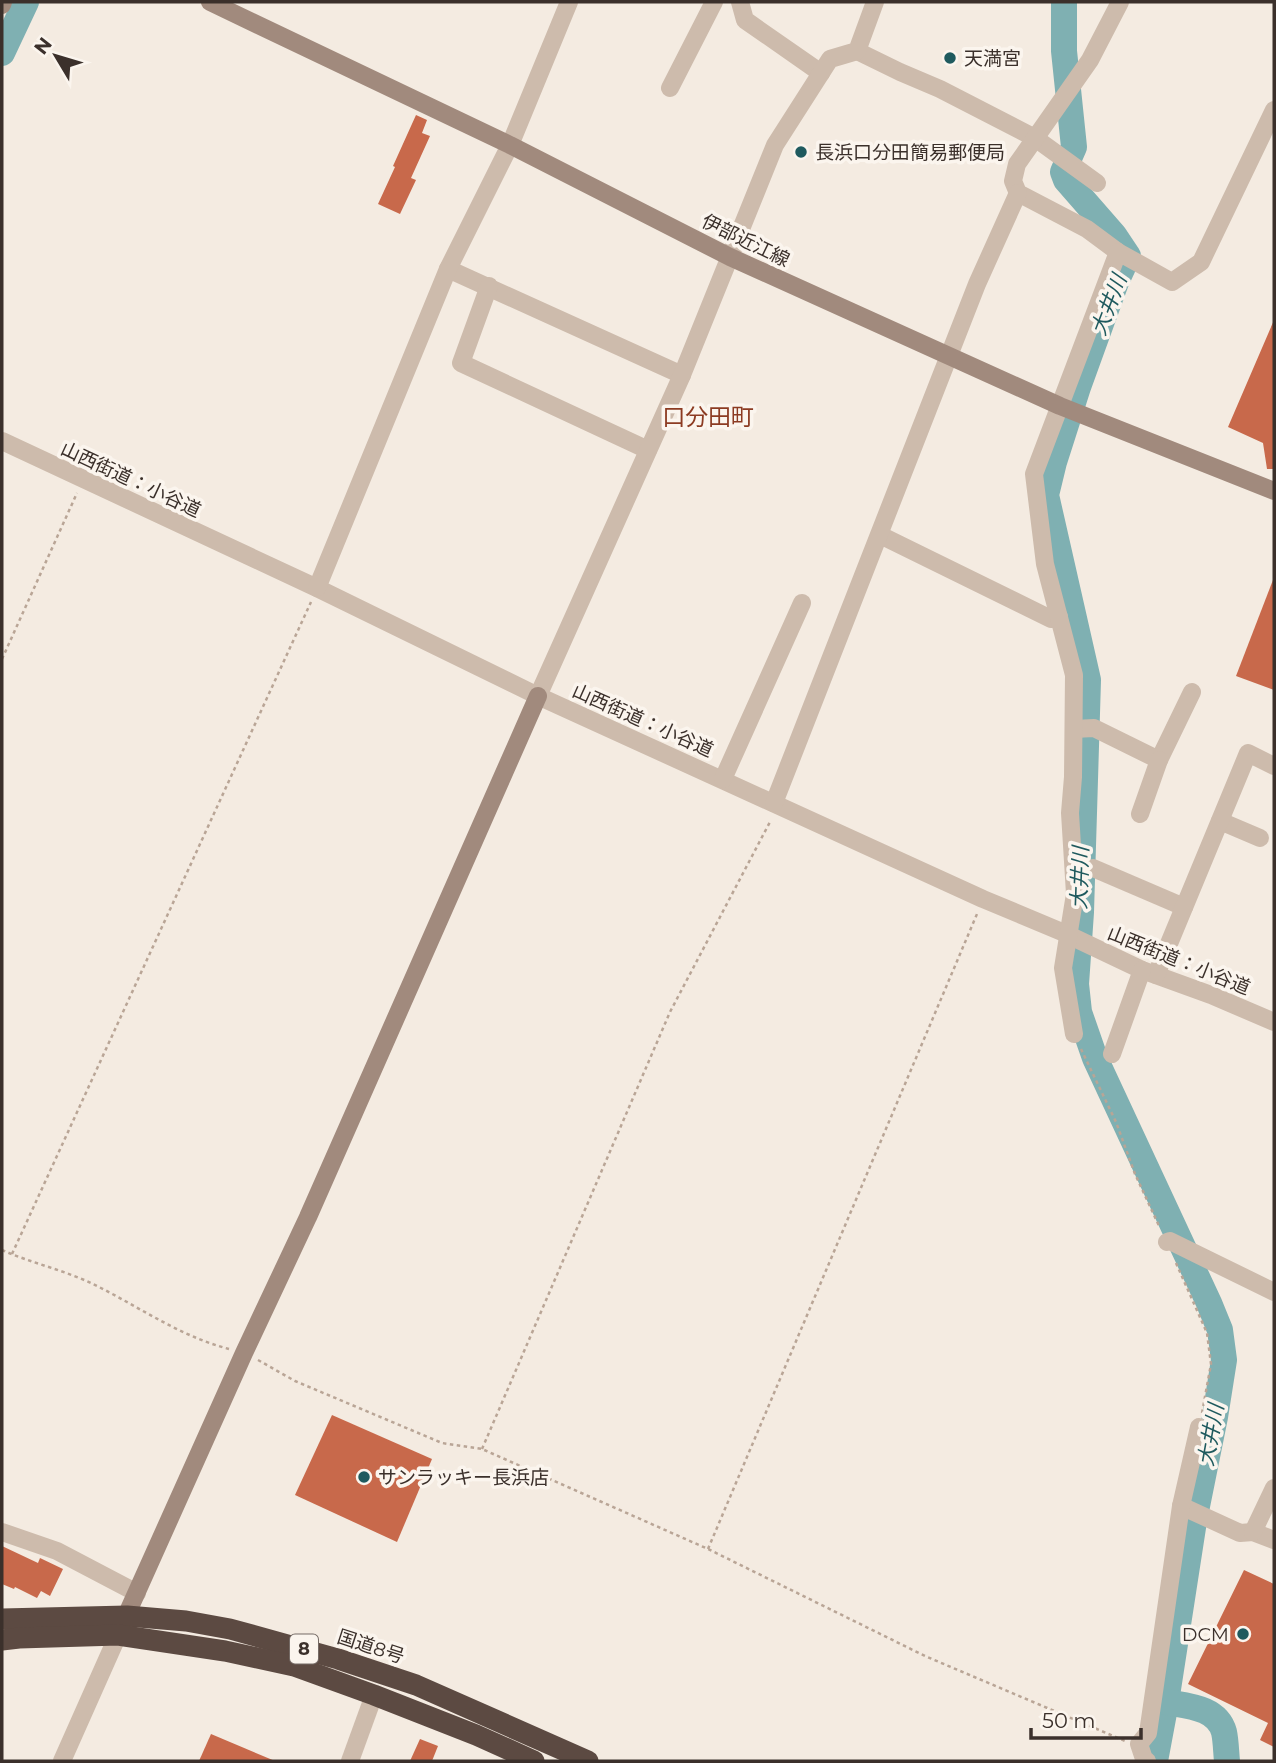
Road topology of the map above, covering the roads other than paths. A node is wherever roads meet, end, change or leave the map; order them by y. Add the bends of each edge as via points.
1 (210, 2) edge
2 (569, 2) edge
3 (714, 2) edge
4 (740, 2) edge
5 (875, 2) edge
6 (1120, 2) edge
7 (857, 51) junction
8 (821, 73) junction
9 (670, 88) dead end
10 (1274, 110) edge
11 (1035, 138) junction
12 (510, 145) junction
13 (1097, 183) dead end
14 (1018, 192) junction
15 (1118, 252) junction
16 (730, 257) junction
17 (448, 268) junction
18 (489, 286) junction
19 (949, 357) junction
20 (682, 375) junction
21 (1060, 406) junction
22 (2, 441) edge
23 (648, 450) junction
24 (1274, 491) edge
25 (880, 535) junction
26 (317, 588) junction
27 (802, 603) dead end
28 (1059, 617) junction
29 (1192, 692) dead end
30 (538, 696) junction
31 (1074, 729) junction
32 (1158, 760) junction
33 (1274, 766) edge
34 (723, 779) junction
35 (776, 804) junction
36 (1140, 814) dead end
37 (1220, 821) junction
38 (1260, 838) dead end
39 (1093, 869) dead end
40 (1184, 907) junction
41 (1068, 935) junction
42 (1149, 972) junction
43 (1274, 1022) edge
44 (1073, 1034) road end
45 (1112, 1054) dead end
46 (1167, 1242) road end
47 (1274, 1292) edge
48 (1199, 1427) road end
49 (1274, 1488) edge
50 (1181, 1506) junction
51 (2, 1532) edge
52 (1253, 1532) junction
53 (1274, 1540) edge
54 (136, 1593) junction
55 (2, 1619) edge
56 (122, 1625) junction
57 (2, 1640) edge
58 (374, 1695) junction
59 (1143, 1753) edge
60 (62, 1761) edge
61 (350, 1761) edge
62 (534, 1761) edge
63 (588, 1761) edge

1 - 12 main road, 伊部近江線
2 - 12 street
3 - 9 street
4 - 8 street via 745,20
5 - 7 street
6 - 11 street via 1090,60
7 - 8 street via 830,59
7 - 11 street
8 - 16 street via 775,145
10 - 15 street via 1201,262 1172,282
11 - 13 street
11 - 14 street via 1017,164 1013,180
12 - 16 main road, 伊部近江線
12 - 17 street
14 - 15 street via 1087,229
14 - 19 street
15 - 21 street
16 - 19 main road, 伊部近江線
16 - 20 street
17 - 18 street
17 - 26 street
18 - 20 street
18 - 23 street via 461,363
19 - 21 main road, 伊部近江線
19 - 25 street
20 - 23 street
21 - 24 main road, 伊部近江線
21 - 28 street via 1034,474 1045,565
22 - 26 street, 山西街道：小谷道
23 - 30 street
25 - 28 street via 1051,619
25 - 35 street
26 - 30 street, 山西街道：小谷道
27 - 34 street
28 - 31 street via 1074,675
29 - 32 street
30 - 34 street, 山西街道：小谷道
30 - 54 main road
31 - 32 street via 1094,728
31 - 41 street via 1070,813 1075,894
32 - 36 street
33 - 37 street via 1248,753
34 - 35 street, 山西街道：小谷道
35 - 41 street, 山西街道：小谷道
37 - 38 street
37 - 40 street
39 - 40 street
40 - 42 street
41 - 42 street, 山西街道：小谷道
41 - 44 street via 1063,968
42 - 43 street, 山西街道：小谷道
42 - 45 street
46 - 47 street
48 - 50 street
49 - 52 street
50 - 52 street via 1240,1533
50 - 59 street
51 - 54 street via 57,1551
52 - 53 street
54 - 56 main road
55 - 56 highway, 国道8号 / 8
56 - 57 highway, 国道8号 / 8
56 - 58 highway, 国道8号 / 8 via 293,1667
56 - 60 street
56 - 63 highway, 国道8号 / 8 via 186,1622 230,1629 338,1659 416,1685
58 - 61 street
58 - 62 highway, 国道8号 / 8

